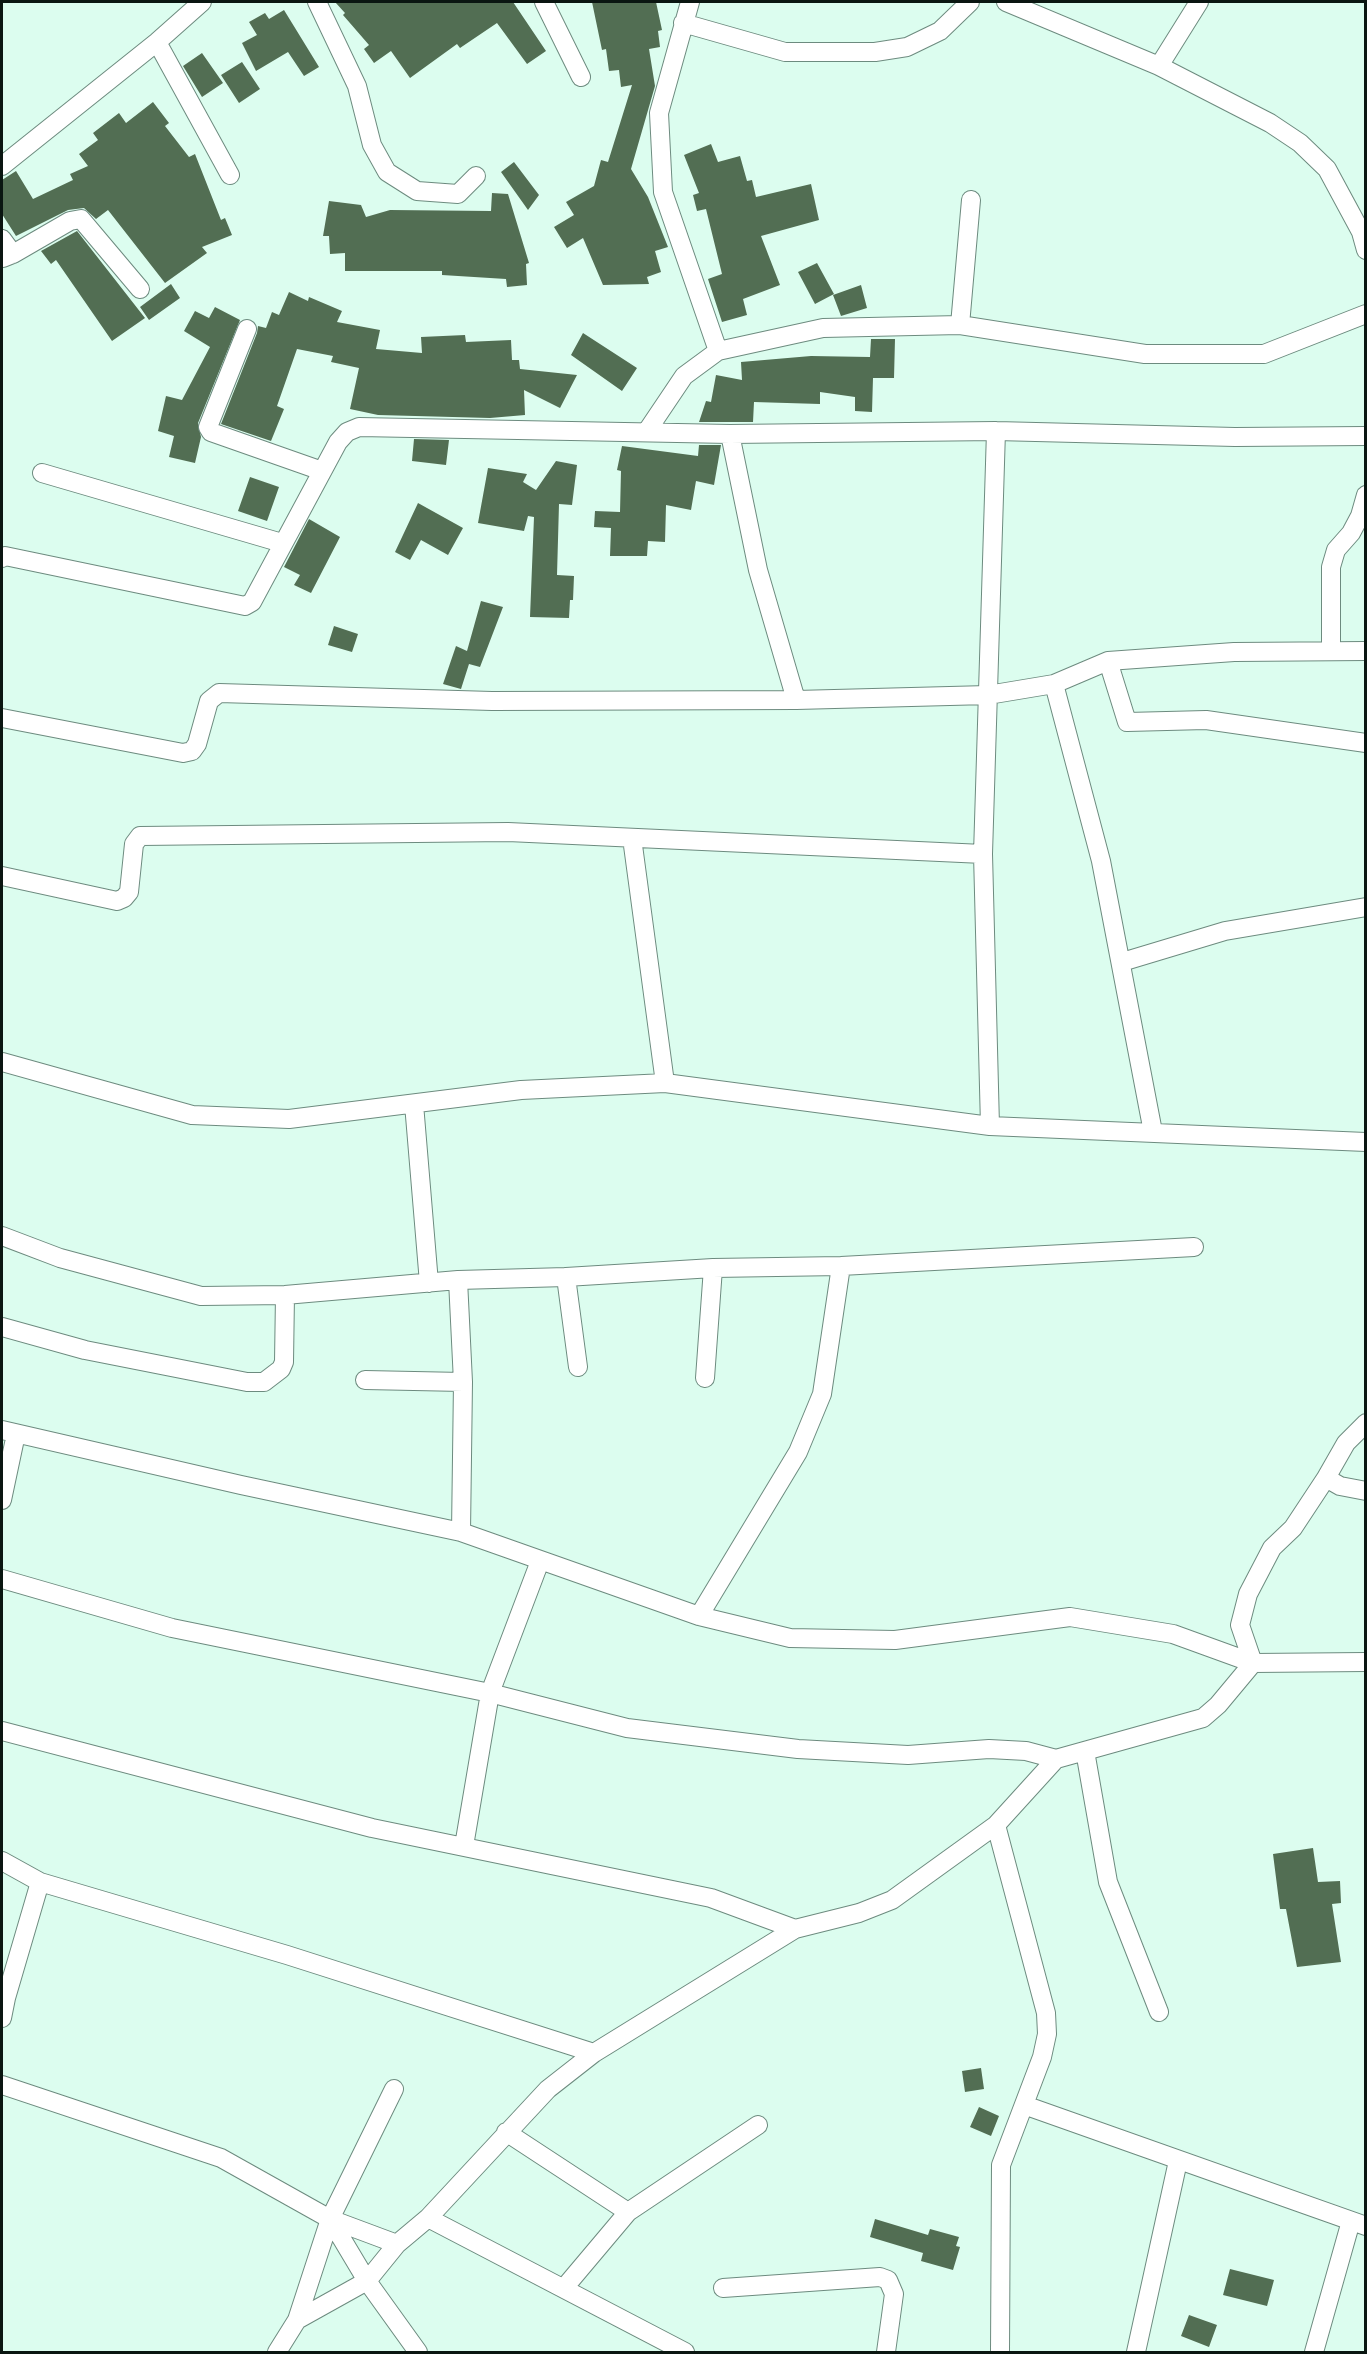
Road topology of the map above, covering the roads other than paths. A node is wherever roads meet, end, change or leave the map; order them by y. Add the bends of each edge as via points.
1 (202, 2) edge
2 (317, 2) edge
3 (544, 2) edge
4 (690, 2) edge
5 (970, 2) edge
6 (1006, 2) edge
7 (1199, 2) edge
8 (683, 23) junction
9 (157, 42) junction
10 (1159, 66) junction
11 (581, 77) dead end
12 (2, 166) edge
13 (230, 175) dead end
14 (476, 176) dead end
15 (971, 200) dead end
16 (2, 239) edge
17 (1365, 250) edge
18 (7, 256) edge
19 (140, 289) dead end
20 (1365, 314) edge
21 (960, 325) junction
22 (247, 329) dead end
23 (718, 351) junction
24 (996, 430) junction
25 (647, 431) junction
26 (730, 434) junction
27 (1365, 436) edge
28 (322, 471) junction
29 (42, 473) dead end
30 (1365, 495) edge
31 (282, 543) junction
32 (2, 558) edge
33 (1332, 650) junction
34 (1365, 651) edge
35 (1108, 661) junction
36 (1054, 684) junction
37 (988, 695) junction
38 (796, 700) junction
39 (2, 718) edge
40 (1365, 743) edge
41 (632, 838) junction
42 (983, 854) junction
43 (2, 876) edge
44 (1365, 907) edge
45 (1122, 962) junction
46 (2, 1063) edge
47 (665, 1083) junction
48 (414, 1104) junction
49 (990, 1126) junction
50 (1153, 1132) junction
51 (1365, 1142) edge
52 (2, 1236) edge
53 (1194, 1247) dead end
54 (841, 1266) junction
55 (713, 1268) junction
56 (566, 1277) junction
57 (458, 1280) junction
58 (429, 1283) junction
59 (285, 1295) junction
60 (2, 1327) edge
61 (578, 1367) dead end
62 (705, 1378) dead end
63 (365, 1380) dead end
64 (463, 1382) junction
65 (1365, 1423) edge
66 (9, 1432) edge
67 (1326, 1478) junction
68 (1365, 1491) edge
69 (2, 1500) edge
70 (462, 1532) junction
71 (540, 1561) junction
72 (2, 1579) edge
73 (699, 1616) junction
74 (1365, 1662) edge
75 (1252, 1663) junction
76 (490, 1693) junction
77 (2, 1731) edge
78 (1085, 1751) junction
79 (1056, 1759) junction
80 (996, 1826) junction
81 (464, 1846) junction
82 (2, 1861) edge
83 (40, 1881) junction
84 (795, 1929) junction
85 (4, 1997) edge
86 (1159, 2012) dead end
87 (2, 2018) edge
88 (594, 2054) junction
89 (2, 2085) edge
90 (394, 2089) dead end
91 (1024, 2105) junction
92 (758, 2125) dead end
93 (506, 2132) junction
94 (1178, 2161) junction
95 (628, 2212) junction
96 (428, 2218) junction
97 (330, 2219) junction
98 (1358, 2223) edge
99 (397, 2244) junction
100 (367, 2281) junction
101 (564, 2288) junction
102 (723, 2288) dead end
103 (297, 2320) junction
104 (278, 2352) edge
105 (418, 2352) edge
106 (685, 2352) edge
107 (886, 2352) edge
108 (1000, 2352) edge
109 (1136, 2352) edge
110 (1314, 2352) edge

1 - 9 street
2 - 14 street via 357,86 372,145 387,172 417,191 458,194
3 - 11 street
4 - 8 street
5 - 8 street via 940,31 907,47 875,52 785,52
6 - 10 street
7 - 10 street
8 - 23 street via 659,113 663,192
9 - 12 street
9 - 13 street
10 - 17 street via 1270,123 1300,143 1327,169 1361,232
15 - 21 street
16 - 18 street
18 - 19 street via 70,221 81,219
20 - 21 street via 1264,354 1145,354
21 - 23 street via 822,328
22 - 28 street via 208,427 211,432
23 - 25 street via 684,376
24 - 26 street
24 - 27 street via 1235,437
24 - 37 street
25 - 26 street
25 - 28 street via 359,427 338,442
26 - 38 street via 758,570
28 - 31 street
29 - 31 street
30 - 33 street via 1360,516 1336,550 1331,567
31 - 32 street via 252,602 238,607
33 - 34 street
33 - 35 street
35 - 36 street
35 - 40 street via 1127,722 1206,720
36 - 37 street
36 - 45 street via 1101,861
37 - 38 street
37 - 42 street
38 - 39 street via 492,701 219,693 209,701 197,744 192,751 183,753
41 - 42 street
41 - 43 street via 508,832 140,836 134,844 129,892 117,901
41 - 47 street
42 - 49 street
44 - 45 street via 1225,931
45 - 50 street
46 - 48 street via 192,1116 289,1119
47 - 48 street via 521,1090
47 - 49 street
48 - 58 street
49 - 50 street
50 - 51 street
52 - 59 street via 60,1258 201,1296
53 - 54 street
54 - 55 street
54 - 73 street via 822,1394 798,1452
55 - 56 street
55 - 62 street
56 - 57 street
56 - 61 street
57 - 58 street
57 - 64 street
58 - 59 street
59 - 60 street via 284,1362 264,1382 85,1350
63 - 64 street
64 - 70 street
65 - 67 street via 1346,1443
66 - 69 street
66 - 70 street
67 - 68 street via 1340,1486
67 - 75 street via 1293,1528 1272,1548 1248,1594 1240,1624
70 - 71 street
71 - 73 street
71 - 76 street
72 - 76 street via 172,1628
73 - 75 street via 790,1638 895,1640 1070,1617 1173,1634
74 - 75 street
75 - 78 street via 1203,1718
76 - 79 street via 627,1728 798,1749 908,1755 989,1749
76 - 81 street
77 - 81 street via 372,1828
78 - 79 street
78 - 86 street via 1108,1882
79 - 80 street
80 - 84 street via 892,1900
80 - 91 street via 1046,2013 1042,2057
81 - 84 street via 711,1898
82 - 83 street
83 - 85 street
83 - 88 street via 288,1955
84 - 88 street
85 - 87 street
88 - 93 street via 548,2089
89 - 97 street via 221,2158
90 - 97 street
91 - 94 street
91 - 108 street via 1001,2165
92 - 95 street
93 - 95 street
93 - 96 street
94 - 98 street
94 - 109 street
95 - 101 street
96 - 99 street
96 - 101 street
97 - 99 street
97 - 100 street
97 - 103 street
98 - 110 street
99 - 100 street
100 - 103 street
100 - 105 street
101 - 106 street
102 - 107 street via 880,2277 888,2280 894,2294
103 - 104 street

